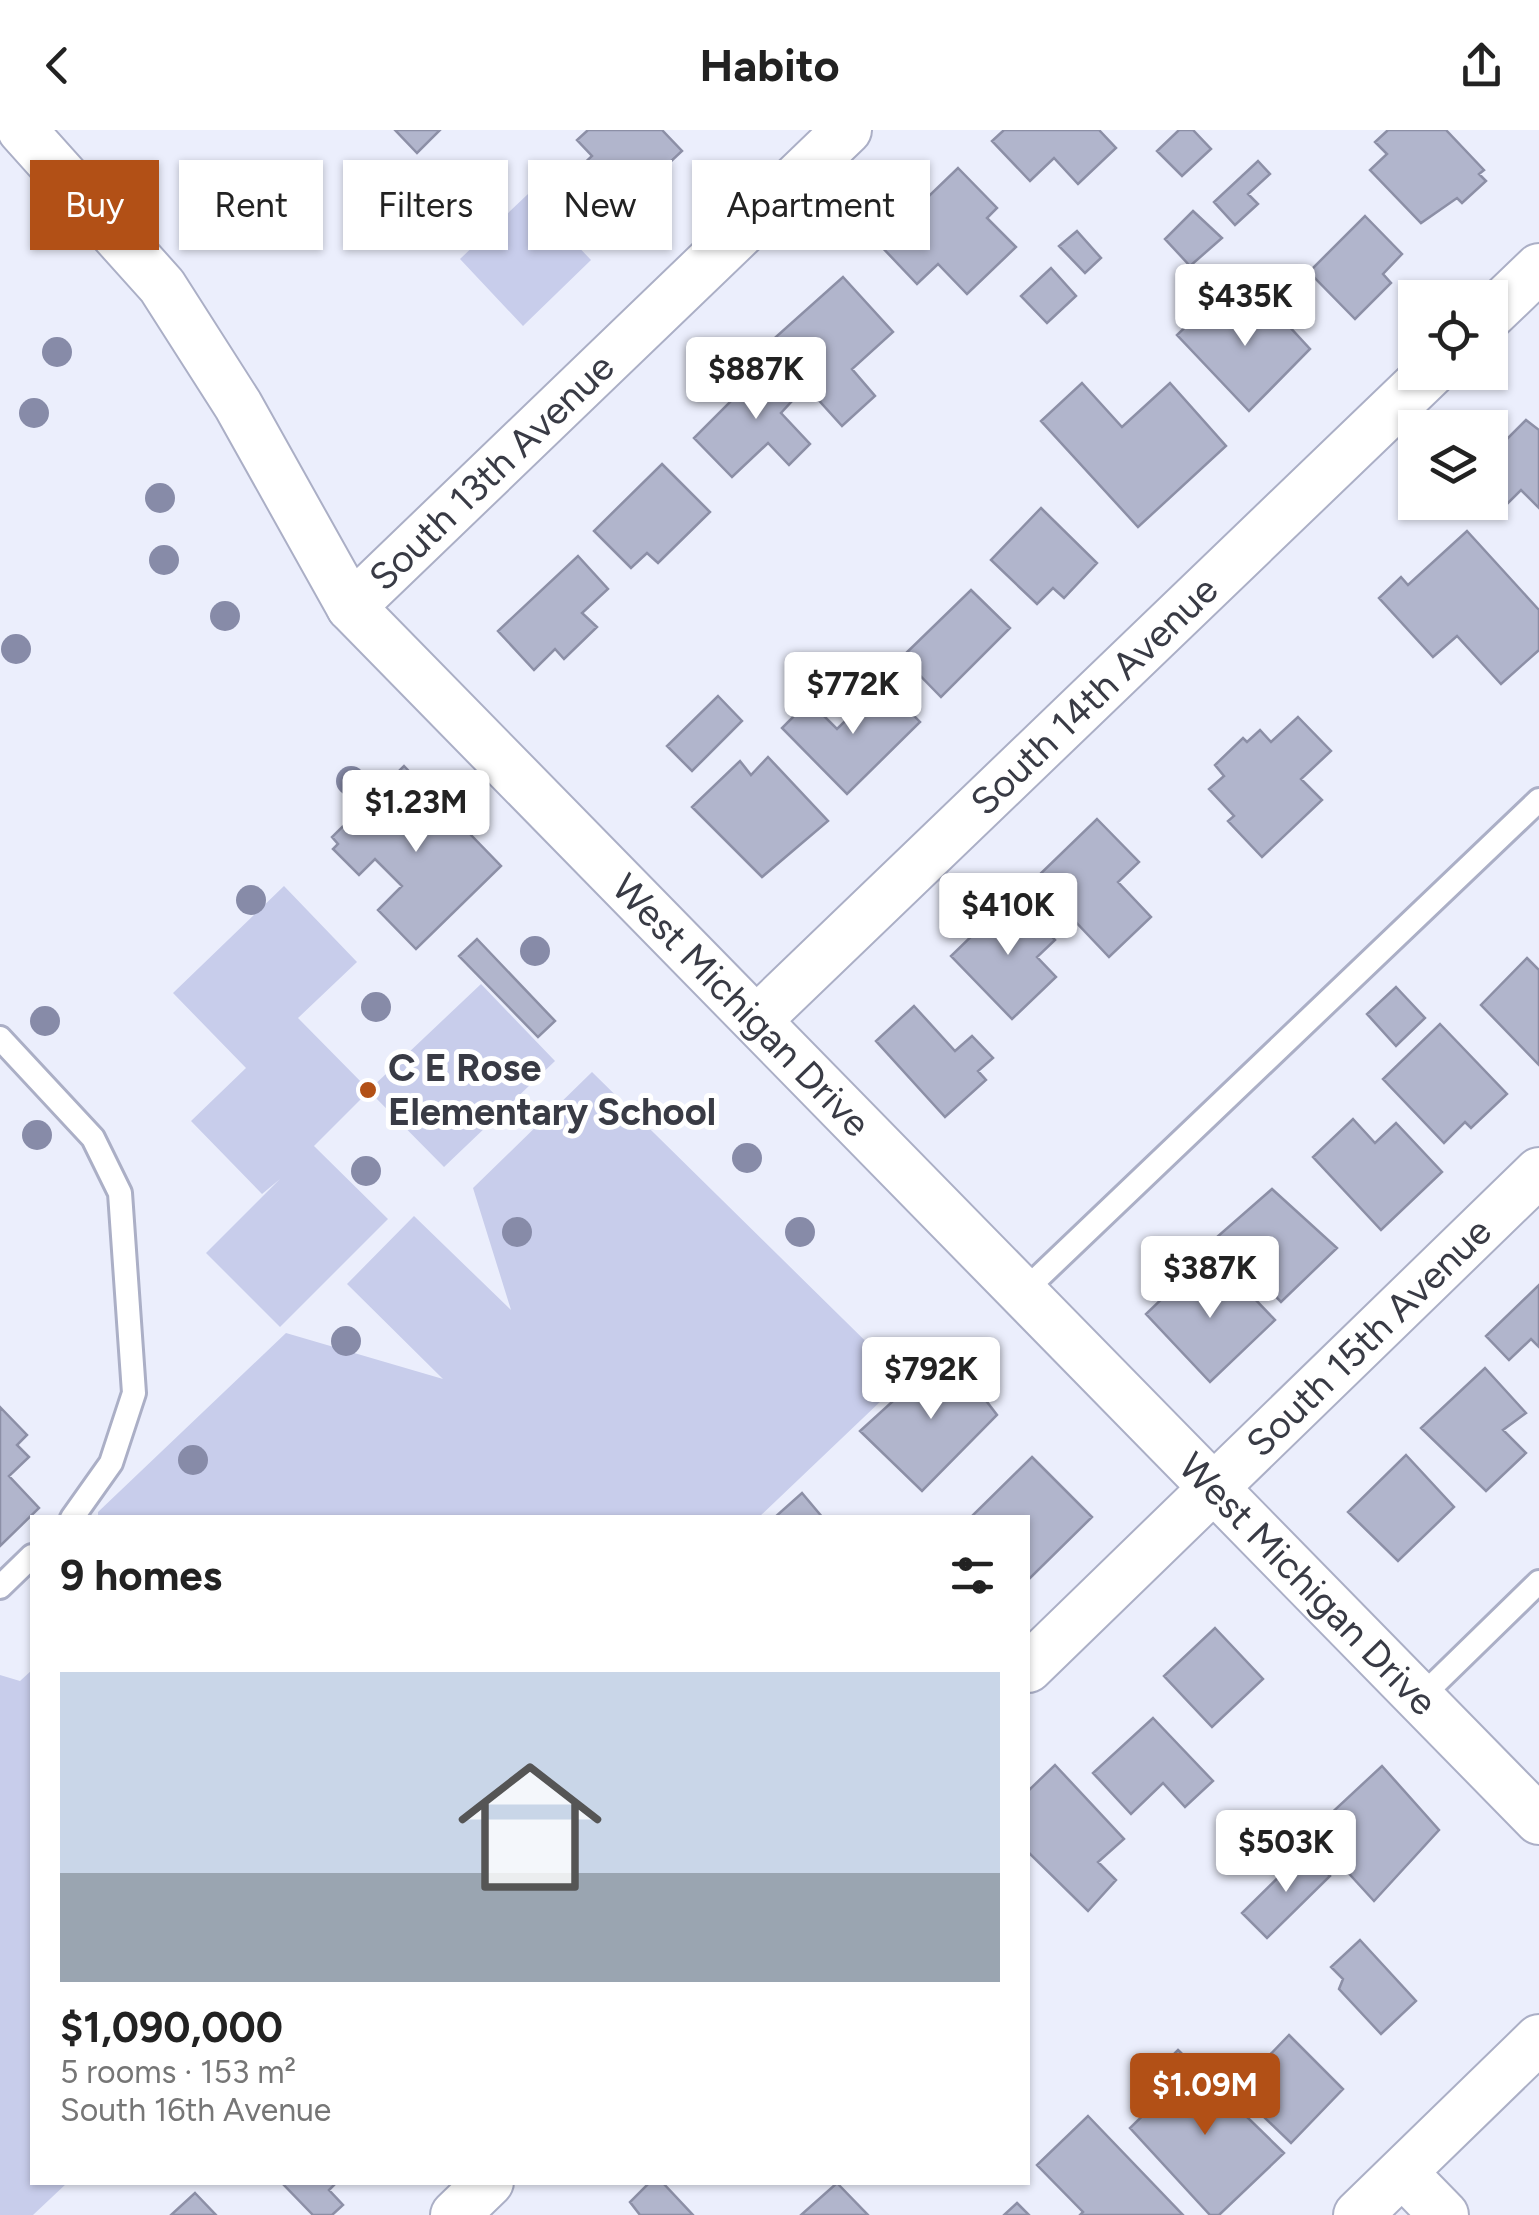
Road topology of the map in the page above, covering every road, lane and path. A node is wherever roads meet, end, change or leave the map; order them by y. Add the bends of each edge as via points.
1 (22, 130) edge
2 (846, 130) edge
3 (1539, 268) edge
4 (1508, 298) edge
5 (1412, 390) edge
6 (351, 607) junction
7 (1539, 800) edge
8 (759, 1018) junction
9 (0, 1038) edge
10 (1539, 1172) edge
11 (1021, 1294) junction
12 (1216, 1488) junction
13 (74, 1515) edge
14 (30, 1558) edge
15 (1539, 1582) edge
16 (0, 1588) edge
17 (1030, 1666) edge
18 (1422, 1696) junction
19 (1539, 1820) edge
20 (1539, 2040) edge
21 (1403, 2172) junction
22 (486, 2185) edge
23 (455, 2215) edge
24 (1358, 2215) edge
25 (1444, 2215) edge

1 - 6 street, West Michigan Drive via 162,286 238,405
2 - 6 street, South 13th Avenue
3 - 4 street
5 - 8 street, South 14th Avenue
6 - 8 street, West Michigan Drive
7 - 11 lane
8 - 11 street, West Michigan Drive
9 - 13 lane via 94,1138 120,1192 134,1393 111,1463
10 - 12 street, South 15th Avenue
11 - 12 street, West Michigan Drive
12 - 17 street, South 15th Avenue
12 - 18 street, West Michigan Drive
14 - 16 lane
15 - 18 lane
18 - 19 street, West Michigan Drive
20 - 21 street
21 - 24 street
21 - 25 street
22 - 23 street

